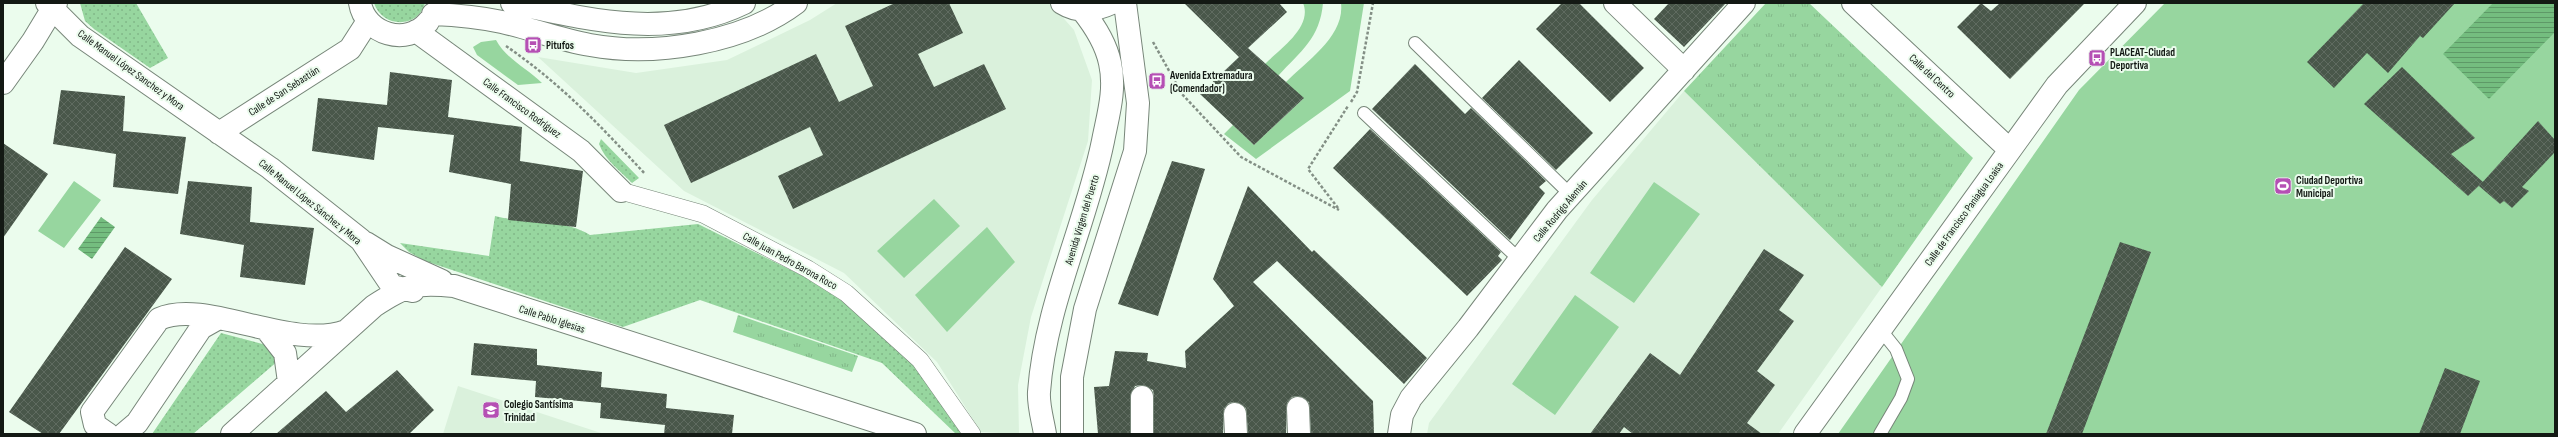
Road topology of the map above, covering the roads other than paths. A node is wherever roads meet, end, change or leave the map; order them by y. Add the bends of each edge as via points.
1 (744, 3) edge
2 (796, 3) edge
3 (1062, 3) edge
4 (1112, 3) edge
5 (1125, 3) edge
6 (1615, 3) edge
7 (1744, 3) edge
8 (1853, 3) edge
9 (2135, 3) edge
10 (52, 5) edge
11 (435, 8) edge
12 (1082, 10) junction
13 (507, 13) edge
14 (371, 19) edge
15 (416, 31) junction
16 (1415, 43) dead end
17 (1684, 70) junction
18 (3, 83) edge
19 (1364, 113) dead end
20 (218, 133) junction
21 (2010, 150) junction
22 (622, 191) joint
23 (1571, 195) junction
24 (361, 240) junction
25 (392, 259) junction
26 (1520, 260) junction
27 (463, 289) junction
28 (402, 294) junction
29 (361, 316) junction
30 (217, 319) junction
31 (1880, 329) junction
32 (267, 330) junction
33 (344, 332) junction
34 (294, 333) junction
35 (311, 361) junction
36 (289, 382) junction
37 (1142, 397) dead end
38 (1298, 408) dead end
39 (108, 434) edge
40 (124, 434) edge
41 (232, 434) edge
42 (915, 434) edge
43 (972, 434) edge
44 (1045, 434) edge
45 (1072, 434) edge
46 (1142, 434) edge
47 (1299, 434) edge
48 (1399, 434) edge
49 (1804, 434) edge
50 (1880, 434) edge

1 - 13 street via 730,10 685,21 639,25
2 - 13 street via 787,10 739,32 689,45 639,50 590,46
3 - 12 street
4 - 12 street via 1098,9
5 - 45 street via 1138,103 1135,151 1085,309 1072,377
6 - 17 street
7 - 17 street, Calle Rodrigo Alemán
8 - 21 street, Calle del Centro
9 - 21 street, Calle de Francisco Paniagua Loaisa via 2057,85
10 - 18 street
10 - 20 street, Calle Manuel López Sanchez y Mora via 80,36
11 - 13 street via 469,16
11 - 15 street via 426,24
12 - 44 street, Avenida Virgen del Puerto via 1094,25 1110,63 1113,94 1094,184 1043,356 1038,394
14 - 15 street via 394,35
14 - 20 street, Calle de San Sebastián via 350,49
15 - 22 street, Calle Francisco Rodríguez via 581,151
16 - 23 lane
17 - 23 street, Calle Rodrigo Alemán
19 - 26 lane
20 - 24 street, Calle Manuel López Sánchez y Mora via 270,168
21 - 31 street, Calle de Francisco Paniagua Loaisa
22 - 43 street, Calle Juan Pedro Barona Roco via 703,214 808,269 846,293 920,360
23 - 26 street, Calle Rodrigo Alemán
24 - 25 street
24 - 28 street, Calle Manuel López Sánchez y Mora via 392,286
24 - 29 street via 371,260 374,276 373,294
25 - 27 street
25 - 28 street via 402,274
26 - 48 street, Calle Rodrigo Alemán via 1411,398 1402,415
27 - 28 street, Calle Pablo Iglesias via 423,283
27 - 42 street, Calle Pablo Iglesias
28 - 29 street, Calle Pablo Iglesias
28 - 33 street
29 - 33 street, Calle Pablo Iglesias
30 - 32 street
30 - 39 street via 179,313 159,319 92,412 95,425
30 - 40 street via 201,328 137,422
31 - 49 street, Calle de Francisco Paniagua Loaisa
31 - 50 lane via 1896,349 1908,380 1901,398
32 - 34 street
32 - 35 street
32 - 36 street via 285,353
33 - 34 street via 313,336
33 - 35 street, Calle Pablo Iglesias
34 - 35 street via 304,340
35 - 36 street, Calle Pablo Iglesias
36 - 41 street, Calle Pablo Iglesias
37 - 46 street
38 - 47 street

